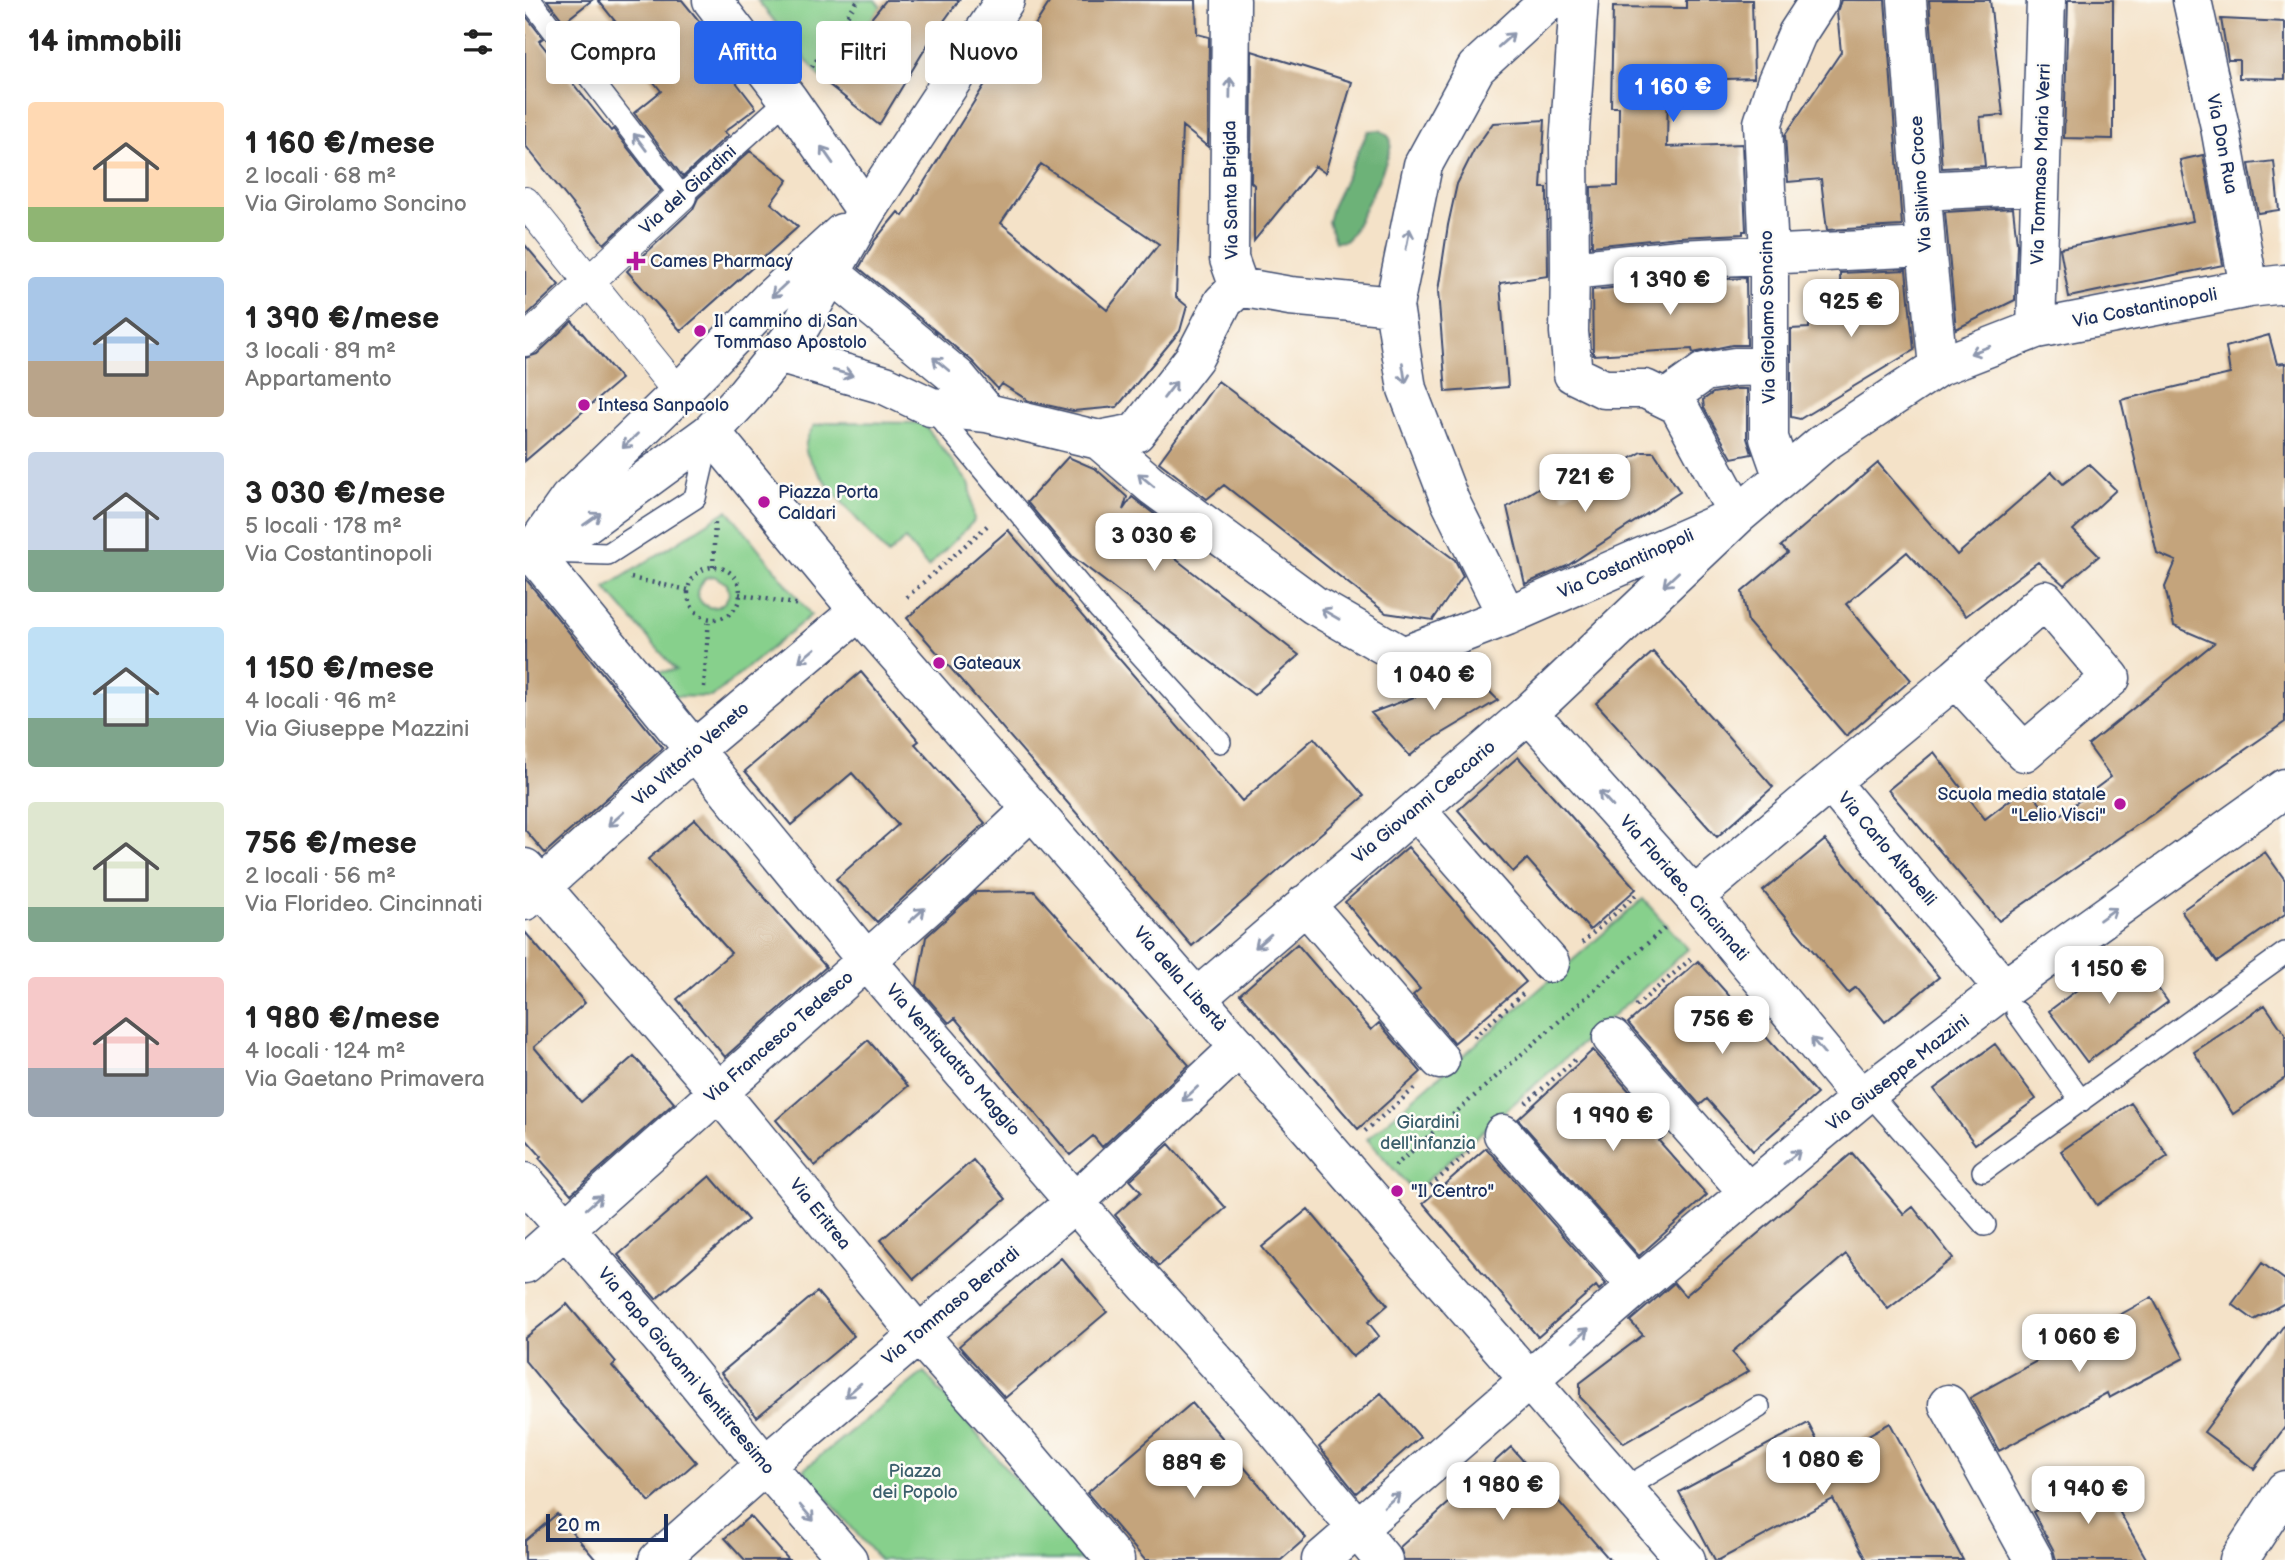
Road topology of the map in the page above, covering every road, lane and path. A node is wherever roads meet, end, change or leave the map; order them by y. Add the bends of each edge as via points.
1 (530, 0) edge
2 (712, 0) edge
3 (858, 0) edge
4 (1005, 0) edge
5 (1231, 0) edge
6 (1550, 0) edge
7 (1579, 0) edge
8 (1819, 0) edge
9 (1907, 0) edge
10 (2046, 0) edge
11 (2192, 0) edge
12 (788, 99) junction
13 (2040, 185) junction
14 (1922, 191) junction
15 (681, 196) junction
16 (525, 202) edge
17 (866, 211) junction
18 (1926, 247) junction
19 (1769, 255) junction
20 (1570, 270) junction
21 (832, 274) junction
22 (588, 281) junction
23 (2267, 286) edge
24 (1239, 287) junction
25 (1394, 306) junction
26 (2036, 328) junction
27 (525, 341) edge
28 (778, 355) junction
29 (1769, 366) junction
30 (1938, 367) junction
31 (679, 393) junction
32 (1666, 399) junction
33 (931, 407) junction
34 (987, 413) junction
35 (711, 432) junction
36 (1099, 440) junction
37 (1782, 475) junction
38 (1011, 504) junction
39 (1738, 515) junction
40 (715, 519) dead end
41 (527, 550) edge
42 (713, 567) junction
43 (622, 576) dead end
44 (688, 590) junction
45 (739, 594) junction
46 (907, 597) dead end
47 (805, 606) dead end
48 (859, 611) junction
49 (1507, 616) junction
50 (709, 618) junction
51 (1956, 678) dead end
52 (704, 692) dead end
53 (1529, 713) junction
54 (1220, 742) dead end
55 (695, 749) junction
56 (1830, 782) junction
57 (2285, 788) edge
58 (1032, 809) junction
59 (1416, 810) junction
60 (1668, 868) junction
61 (530, 885) edge
62 (1694, 897) junction
63 (1305, 904) junction
64 (1667, 925) dead end
65 (1722, 931) junction
66 (2285, 953) edge
67 (867, 961) junction
68 (1553, 966) junction
69 (1197, 999) junction
70 (2010, 1001) junction
71 (1608, 1034) junction
72 (1473, 1038) dead end
73 (1240, 1047) junction
74 (1432, 1071) joint
75 (718, 1091) junction
76 (1865, 1096) junction
77 (2081, 1101) junction
78 (1525, 1103) dead end
79 (1490, 1139) joint
80 (1336, 1158) junction
81 (1393, 1168) dead end
82 (1983, 1171) dead end
83 (525, 1182) edge
84 (1748, 1192) junction
85 (1075, 1202) junction
86 (1391, 1221) junction
87 (1985, 1225) dead end
88 (565, 1228) junction
89 (525, 1264) edge
90 (1637, 1286) junction
91 (918, 1334) junction
92 (1529, 1380) junction
93 (1948, 1405) dead end
94 (1759, 1407) dead end
95 (765, 1465) junction
96 (1624, 1489) junction
97 (2283, 1497) edge
98 (1357, 1530) junction
99 (658, 1560) edge
100 (848, 1560) edge
101 (1115, 1560) edge
102 (1321, 1560) edge
103 (1383, 1560) edge
104 (1686, 1560) edge
105 (2034, 1560) edge
106 (2239, 1560) edge

15 -> 1 lane
2 - 12 street
3 - 12 path
4 - 17 street
24 -> 5 street, Via Santa Brigida via 1229,259
25 -> 6 street via 1423,165 1476,68
7 - 20 street via 1569,145
8 - 19 street, Via Girolamo Soncino via 1797,34 1763,123
9 - 14 street, Via Silvino Croce
10 - 13 street, Via Tommaso Maria Verri
11 - 23 street, Via Don Rua via 2220,127
12 - 15 lane, Via del Giardini
17 -> 12 street
13 - 14 street
13 - 26 street, Via Tommaso Maria Verri
14 - 18 street, Via Silvino Croce
15 - 22 street, Via del Giardini
16 - 22 street
17 - 21 street
17 -> 31 street via 770,299
18 - 19 street
18 - 30 street, Via Silvino Croce
19 - 20 street
19 - 29 street, Via Girolamo Soncino
20 - 32 street via 1573,374 1604,389 1645,389
21 - 28 street
34 -> 21 street via 958,378
22 - 27 street, Via del Giardini
22 - 31 street
23 - 26 street, Via Costantinopoli
24 - 25 street
36 -> 24 street via 1136,433 1195,358 1223,302
25 -> 49 street via 1407,388 1450,501
26 -> 30 street, Via Costantinopoli
28 -> 33 street, Via Costantinopoli via 885,385
28 - 35 street
29 - 32 street via 1704,372
29 - 37 street, Via Girolamo Soncino via 1769,438
30 - 37 street, Via Costantinopoli
31 - 35 street, Via della Libertà
31 -> 41 street via 569,499
32 - 39 street via 1678,405
33 - 34 street, Via Costantinopoli
33 - 38 lane
34 - 36 street, Via Costantinopoli
41 -> 35 street via 584,525
35 - 48 street, Via della Libertà
49 -> 36 street, Via Costantinopoli via 1403,656 1314,605 1154,487
37 - 39 street, Via Costantinopoli
38 - 46 path
38 - 54 lane
39 - 49 street, Via Costantinopoli
39 -> 53 street, Via Giovanni Ceccario
40 - 42 path
41 - 55 street, Via Ventiquattro Maggio
42 - 44 path via 698,572
42 - 45 path via 735,578
43 - 44 path
44 - 50 path via 695,610
45 - 47 path
45 - 50 path via 726,615
48 -> 55 street, Via Vittorio Veneto
48 - 58 street, Via della Libertà
50 - 52 path
51 - 56 street
53 - 59 street, Via Giovanni Ceccario
60 -> 53 street, Via Florideo. Cincinnati
55 -> 61 street, Via Vittorio Veneto
55 - 67 street, Via Ventiquattro Maggio
56 - 62 street, Via Carlo Altobelli
56 - 70 street, Via Carlo Altobelli
70 -> 57 street, Via Giuseppe Mazzini
67 -> 58 street, Via Francesco Tedesco
58 - 69 street, Via della Libertà
59 - 63 street, Via Giovanni Ceccario
59 - 68 street
60 - 62 street, Via Florideo. Cincinnati
60 - 68 path
61 - 75 street, Via Eritrea
62 - 65 street, Via Florideo. Cincinnati
63 -> 69 street, Via Giovanni Ceccario
63 - 74 street
64 - 81 path
65 - 71 path
76 -> 65 street, Via Florideo. Cincinnati
66 - 77 lane
67 - 75 street, Via Francesco Tedesco
67 - 85 street, Via Ventiquattro Maggio
68 - 72 path
69 - 73 street, Via della Libertà
70 - 76 street, Via Giuseppe Mazzini
70 - 77 lane
71 - 78 path
71 - 84 street
73 - 80 street, Via della Libertà
73 -> 85 street, Via Tommaso Berardi
74 - 80 path
88 -> 75 street, Via Francesco Tedesco
75 - 91 street, Via Eritrea
84 -> 76 street, Via Giuseppe Mazzini
76 - 87 lane
77 - 82 lane
79 - 86 path
79 - 90 street
80 - 86 street, Via della Libertà
83 - 88 street, Via Papa Giovanni Ventitreesimo
84 - 90 street, Via Giuseppe Mazzini
85 - 91 street, Via Tommaso Berardi
85 - 98 street, Via Ventiquattro Maggio via 1256,1406
86 - 92 street, Via della Libertà
88 - 89 street, Via Francesco Tedesco
88 - 95 street, Via Papa Giovanni Ventitreesimo
92 -> 90 street, Via Giuseppe Mazzini
91 -> 95 street, Via Tommaso Berardi
91 - 101 street, Via Eritrea
92 - 96 street, Via della Libertà
98 -> 92 street, Via Giuseppe Mazzini
93 - 105 street
94 - 96 lane
95 - 99 street, Via Tommaso Berardi
95 -> 100 street, Via Papa Giovanni Ventitreesimo
96 - 104 street, Via della Libertà
97 - 106 street
98 - 102 street, Via Giuseppe Mazzini
98 - 103 street, Via Ventiquattro Maggio

